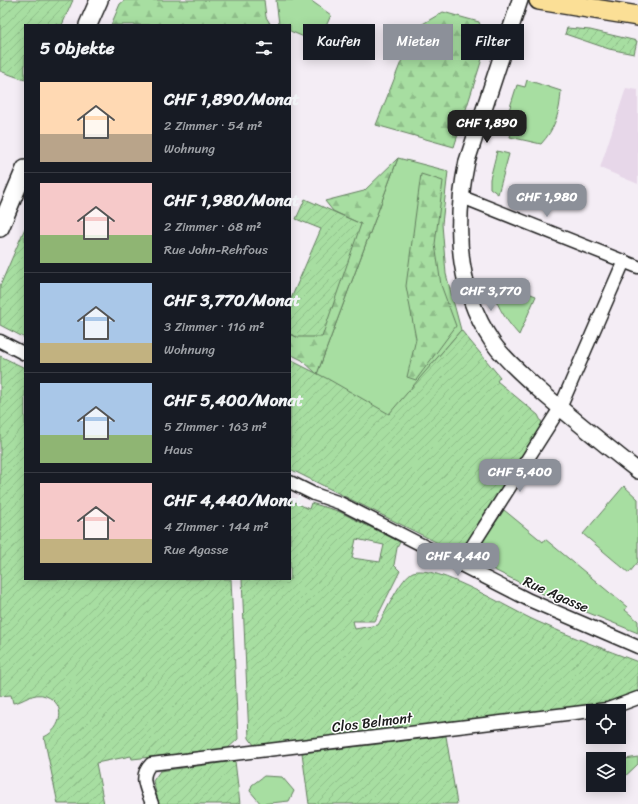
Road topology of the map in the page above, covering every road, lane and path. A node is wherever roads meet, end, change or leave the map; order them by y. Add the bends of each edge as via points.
1 (99, 0) edge
2 (520, 0) edge
3 (539, 0) edge
4 (638, 16) edge
5 (88, 24) edge
6 (24, 171) edge
7 (462, 197) junction
8 (0, 228) edge
9 (624, 261) junction
10 (638, 267) edge
11 (0, 341) edge
12 (24, 353) edge
13 (560, 408) junction
14 (638, 471) edge
15 (291, 482) edge
16 (460, 565) junction
17 (638, 647) edge
18 (638, 698) edge
19 (152, 804) edge

1 - 5 main road
2 - 7 street via 467,161
3 - 4 main road
6 - 8 main road
7 - 9 street
7 - 13 street via 461,253 466,286 473,306 493,343 510,364
9 - 10 street
9 - 13 street
11 - 12 street
13 - 14 street
13 - 16 street
15 - 16 street, Rue Agasse via 340,503
16 - 17 street, Rue Agasse via 529,600
18 - 19 street, Clos Belmont via 608,709 151,764 144,770 143,778

